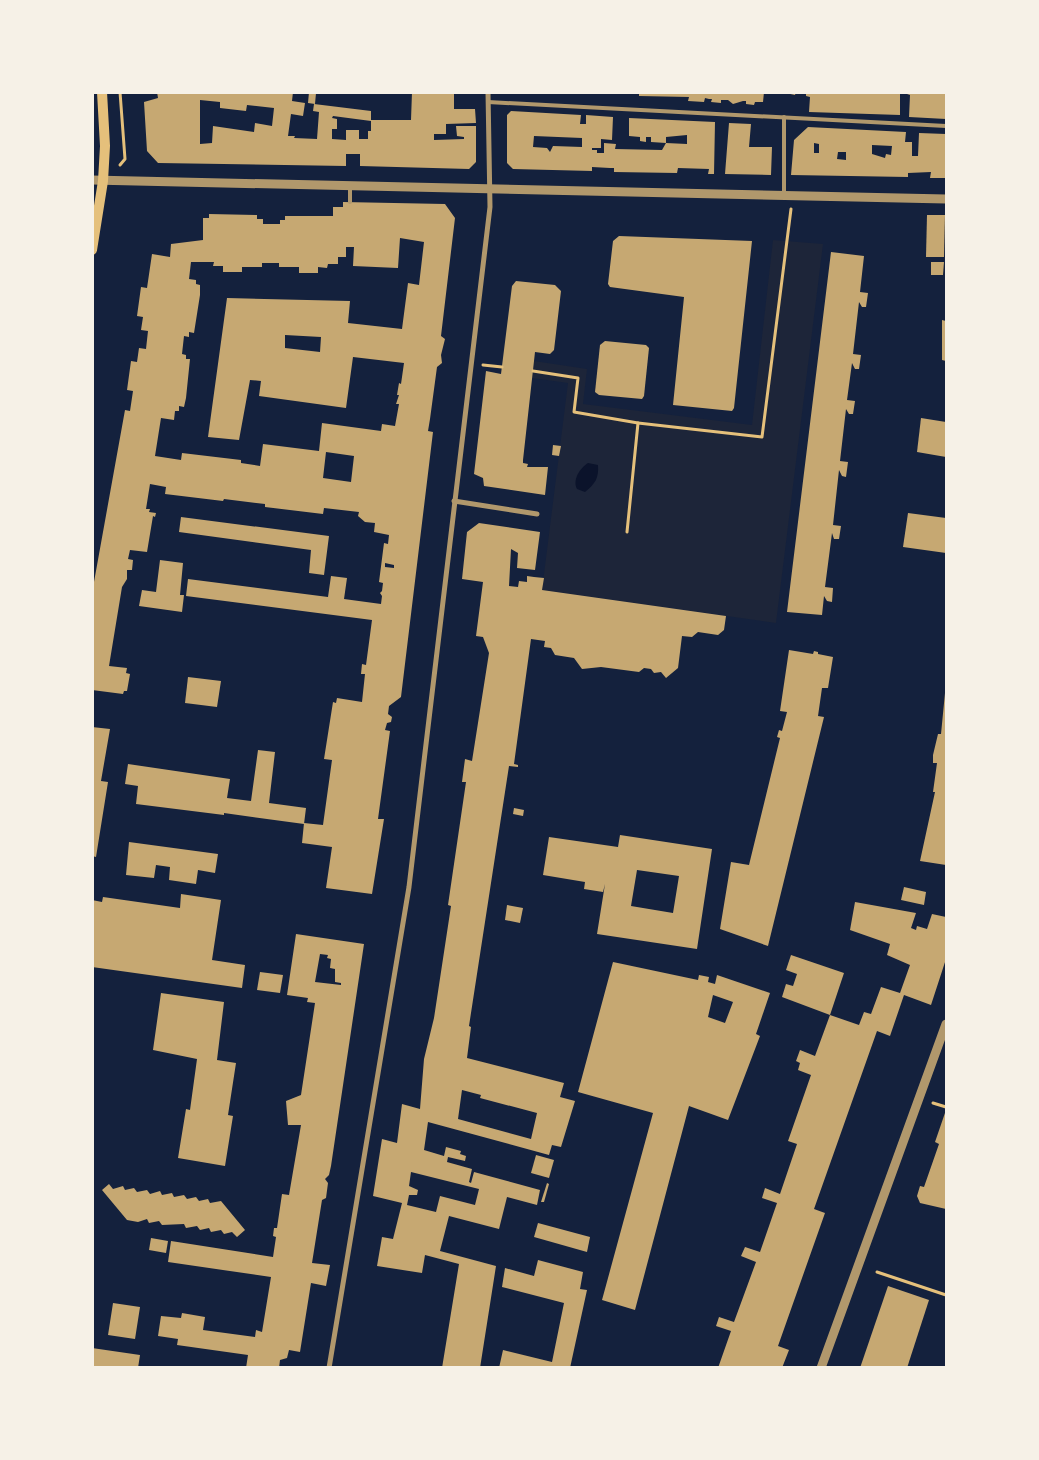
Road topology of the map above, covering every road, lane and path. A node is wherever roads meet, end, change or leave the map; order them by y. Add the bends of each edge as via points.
1 (102, 92) edge
2 (488, 92) edge
3 (488, 102) junction
4 (784, 117) junction
5 (946, 126) edge
6 (98, 180) edge
7 (350, 186) junction
8 (490, 189) junction
9 (788, 195) junction
10 (946, 199) edge
11 (350, 202) dead end
12 (92, 250) edge
13 (471, 363) junction
14 (502, 368) dead end
15 (533, 371) dead end
16 (638, 423) junction
17 (454, 501) junction
18 (537, 514) dead end
19 (627, 532) dead end
20 (946, 1024) edge
21 (877, 1272) dead end
22 (946, 1295) edge
23 (329, 1368) edge
24 (821, 1368) edge

1 - 6 main road via 105,146
2 - 3 street
3 - 4 lane
3 - 8 street
4 - 5 lane
4 - 9 lane
6 - 7 street
6 - 12 main road
7 - 8 street
7 - 11 lane
8 - 9 street
8 - 13 street
9 - 10 street
9 - 16 path via 762,438
13 - 14 path
13 - 17 street
15 - 16 path via 578,378 574,412
16 - 19 path
17 - 18 street
17 - 23 street via 409,887
20 - 24 street
21 - 22 path

